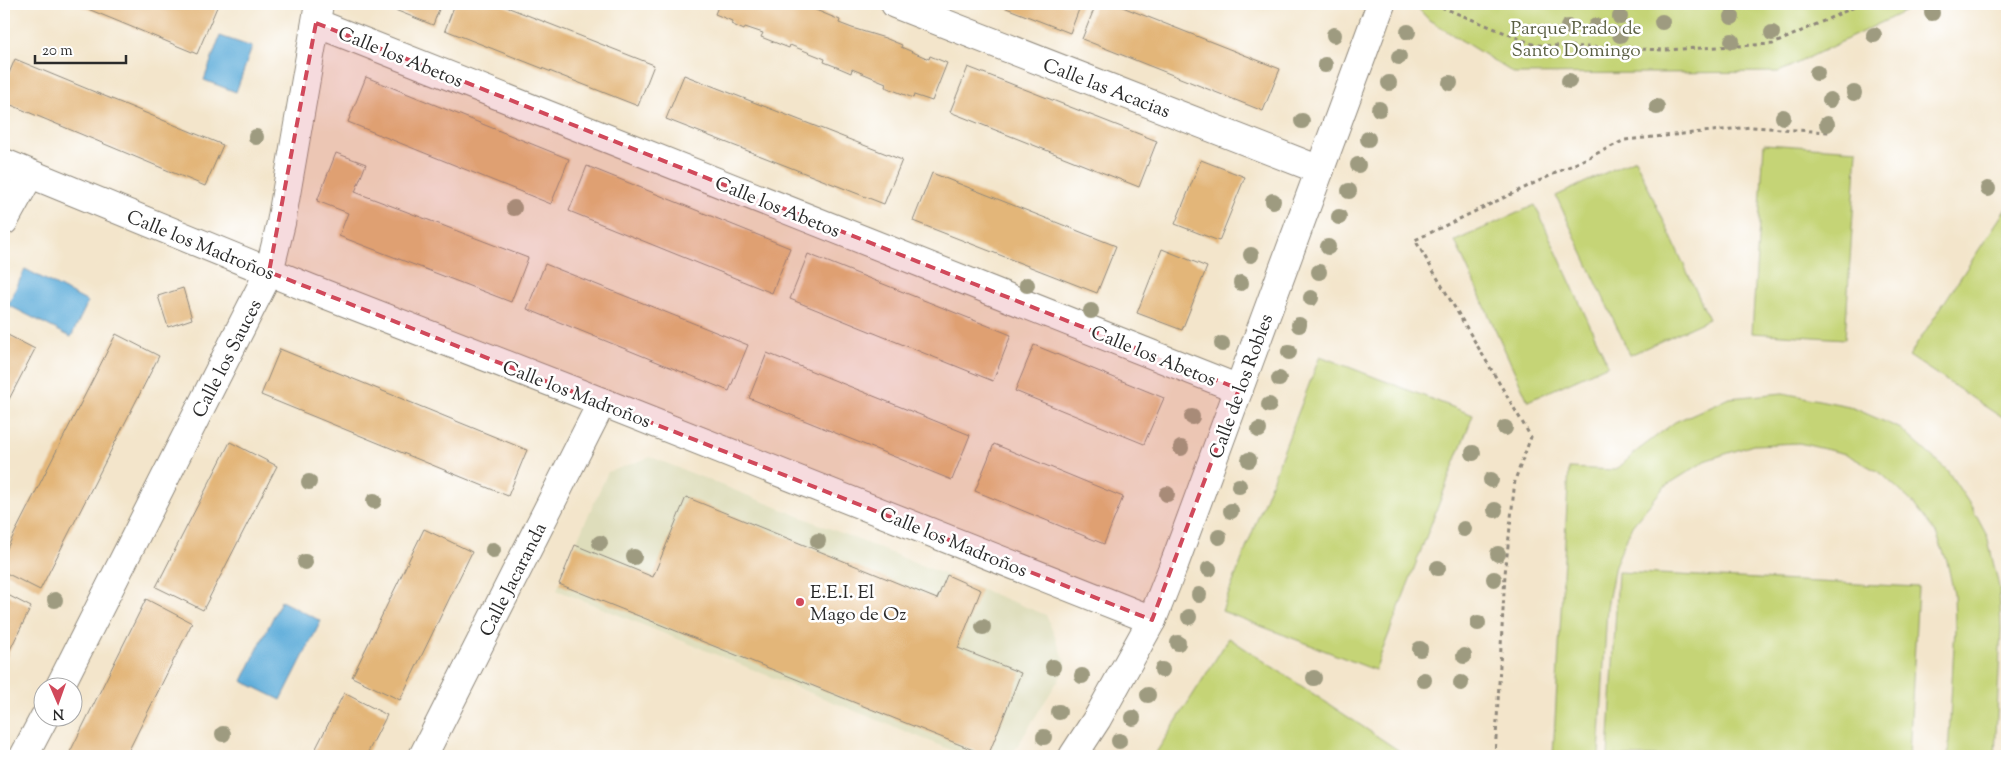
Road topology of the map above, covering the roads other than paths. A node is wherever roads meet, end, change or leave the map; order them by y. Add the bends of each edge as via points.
1 (895, 4) edge
2 (1380, 4) edge
3 (318, 13) edge
4 (4, 163) edge
5 (1320, 170) junction
6 (30, 174) junction
7 (4, 221) edge
8 (269, 272) junction
9 (1239, 388) junction
10 (602, 402) junction
11 (1152, 620) junction
12 (64, 678) edge
13 (39, 728) edge
14 (24, 756) edge
15 (423, 756) edge
16 (1073, 756) edge

1 - 5 street, Calle las Acacias
2 - 5 street, Calle de los Robles
3 - 8 street, Calle los Sauces via 281,223
3 - 9 street, Calle los Abetos
4 - 6 street, Calle los Madroños
5 - 9 street, Calle de los Robles
6 - 7 street
6 - 8 street, Calle los Madroños
8 - 10 street, Calle los Madroños
8 - 12 street, Calle los Sauces
9 - 11 street, Calle de los Robles
10 - 11 street, Calle los Madroños
10 - 15 street, Calle Jacaranda
11 - 16 street, Calle de los Robles
13 - 14 street

